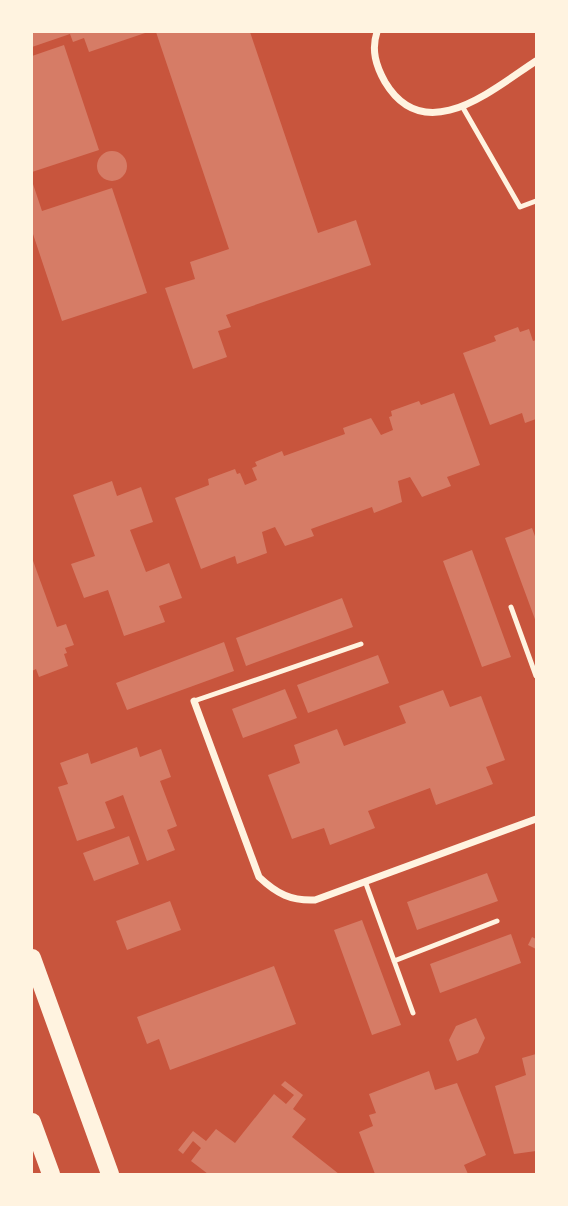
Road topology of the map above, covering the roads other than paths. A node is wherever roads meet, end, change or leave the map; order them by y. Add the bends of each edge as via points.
1 (377, 32) edge
2 (537, 61) edge
3 (462, 106) junction
4 (537, 201) edge
5 (511, 607) dead end
6 (361, 644) dead end
7 (537, 676) edge
8 (194, 701) joint
9 (537, 819) edge
10 (365, 881) junction
11 (497, 920) dead end
12 (32, 958) edge
13 (394, 961) junction
14 (413, 1013) dead end
15 (32, 1122) edge
16 (51, 1174) edge
17 (110, 1174) edge

1 - 3 street via 377,68 406,105 447,113
2 - 3 street
3 - 4 lane via 520,207
5 - 7 lane
6 - 8 lane
8 - 10 street via 259,877 274,891 296,901 315,900
9 - 10 street
10 - 13 lane
11 - 13 lane
12 - 17 main road
13 - 14 lane
15 - 16 main road

